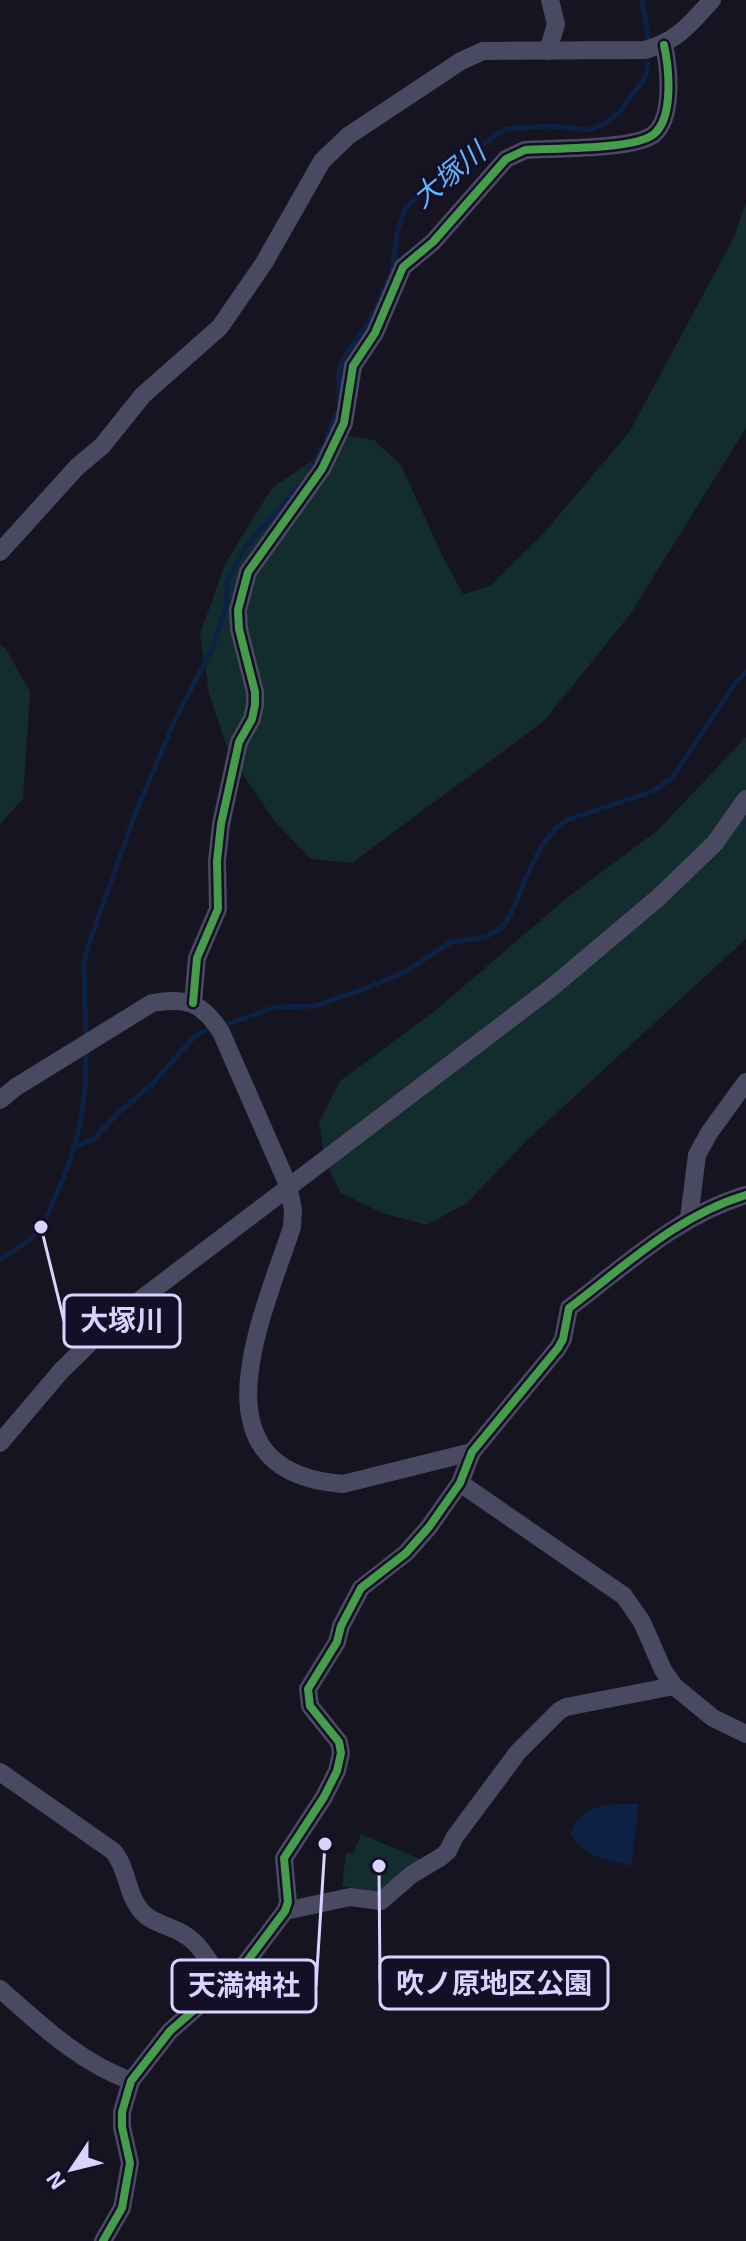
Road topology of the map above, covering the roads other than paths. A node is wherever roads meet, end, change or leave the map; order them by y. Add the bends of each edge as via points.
1 (550, 0) edge
2 (712, 0) edge
3 (664, 45) junction
4 (548, 51) junction
5 (0, 552) edge
6 (746, 799) edge
7 (193, 1003) junction
8 (746, 1082) edge
9 (0, 1100) edge
10 (288, 1185) junction
11 (746, 1195) edge
12 (689, 1218) junction
13 (0, 1443) edge
14 (472, 1452) junction
15 (460, 1483) junction
16 (674, 1686) junction
17 (746, 1734) edge
18 (0, 1772) edge
19 (285, 1911) junction
20 (223, 1984) junction
21 (0, 1989) edge
22 (131, 2081) junction
23 (103, 2241) edge

1 - 4 street via 556,24
2 - 3 street via 684,32
3 - 4 street via 645,50
3 - 7 street via 669,69 666,105 654,134 630,144 515,153 403,267 375,333 353,366 344,423 322,469 248,572 238,610 255,705 239,742 221,824 218,909 197,958
4 - 5 street via 483,51 348,136 322,161 220,327 143,395 102,446
6 - 10 street via 715,843 658,898 551,988
7 - 9 street via 152,1003
7 - 10 street via 210,1014 221,1032
8 - 12 street via 697,1155
10 - 13 street via 111,1322
10 - 14 street via 292,1227 254,1343 246,1388 249,1420 261,1445 280,1466 298,1475 343,1484
11 - 12 street
12 - 14 street via 569,1308 558,1348
14 - 15 street
15 - 16 street via 624,1596
15 - 19 street via 406,1553 361,1588 308,1689 314,1715 339,1742 341,1753 324,1797 284,1858
16 - 17 street via 713,1718
16 - 19 street via 566,1707 551,1717 518,1752 448,1851 385,1899 337,1898
18 - 20 street via 113,1851 142,1911 192,1939
19 - 20 street via 242,1968
20 - 22 street via 170,2031
21 - 22 street via 64,2046
22 - 23 street via 122,2112 130,2163 122,2208

